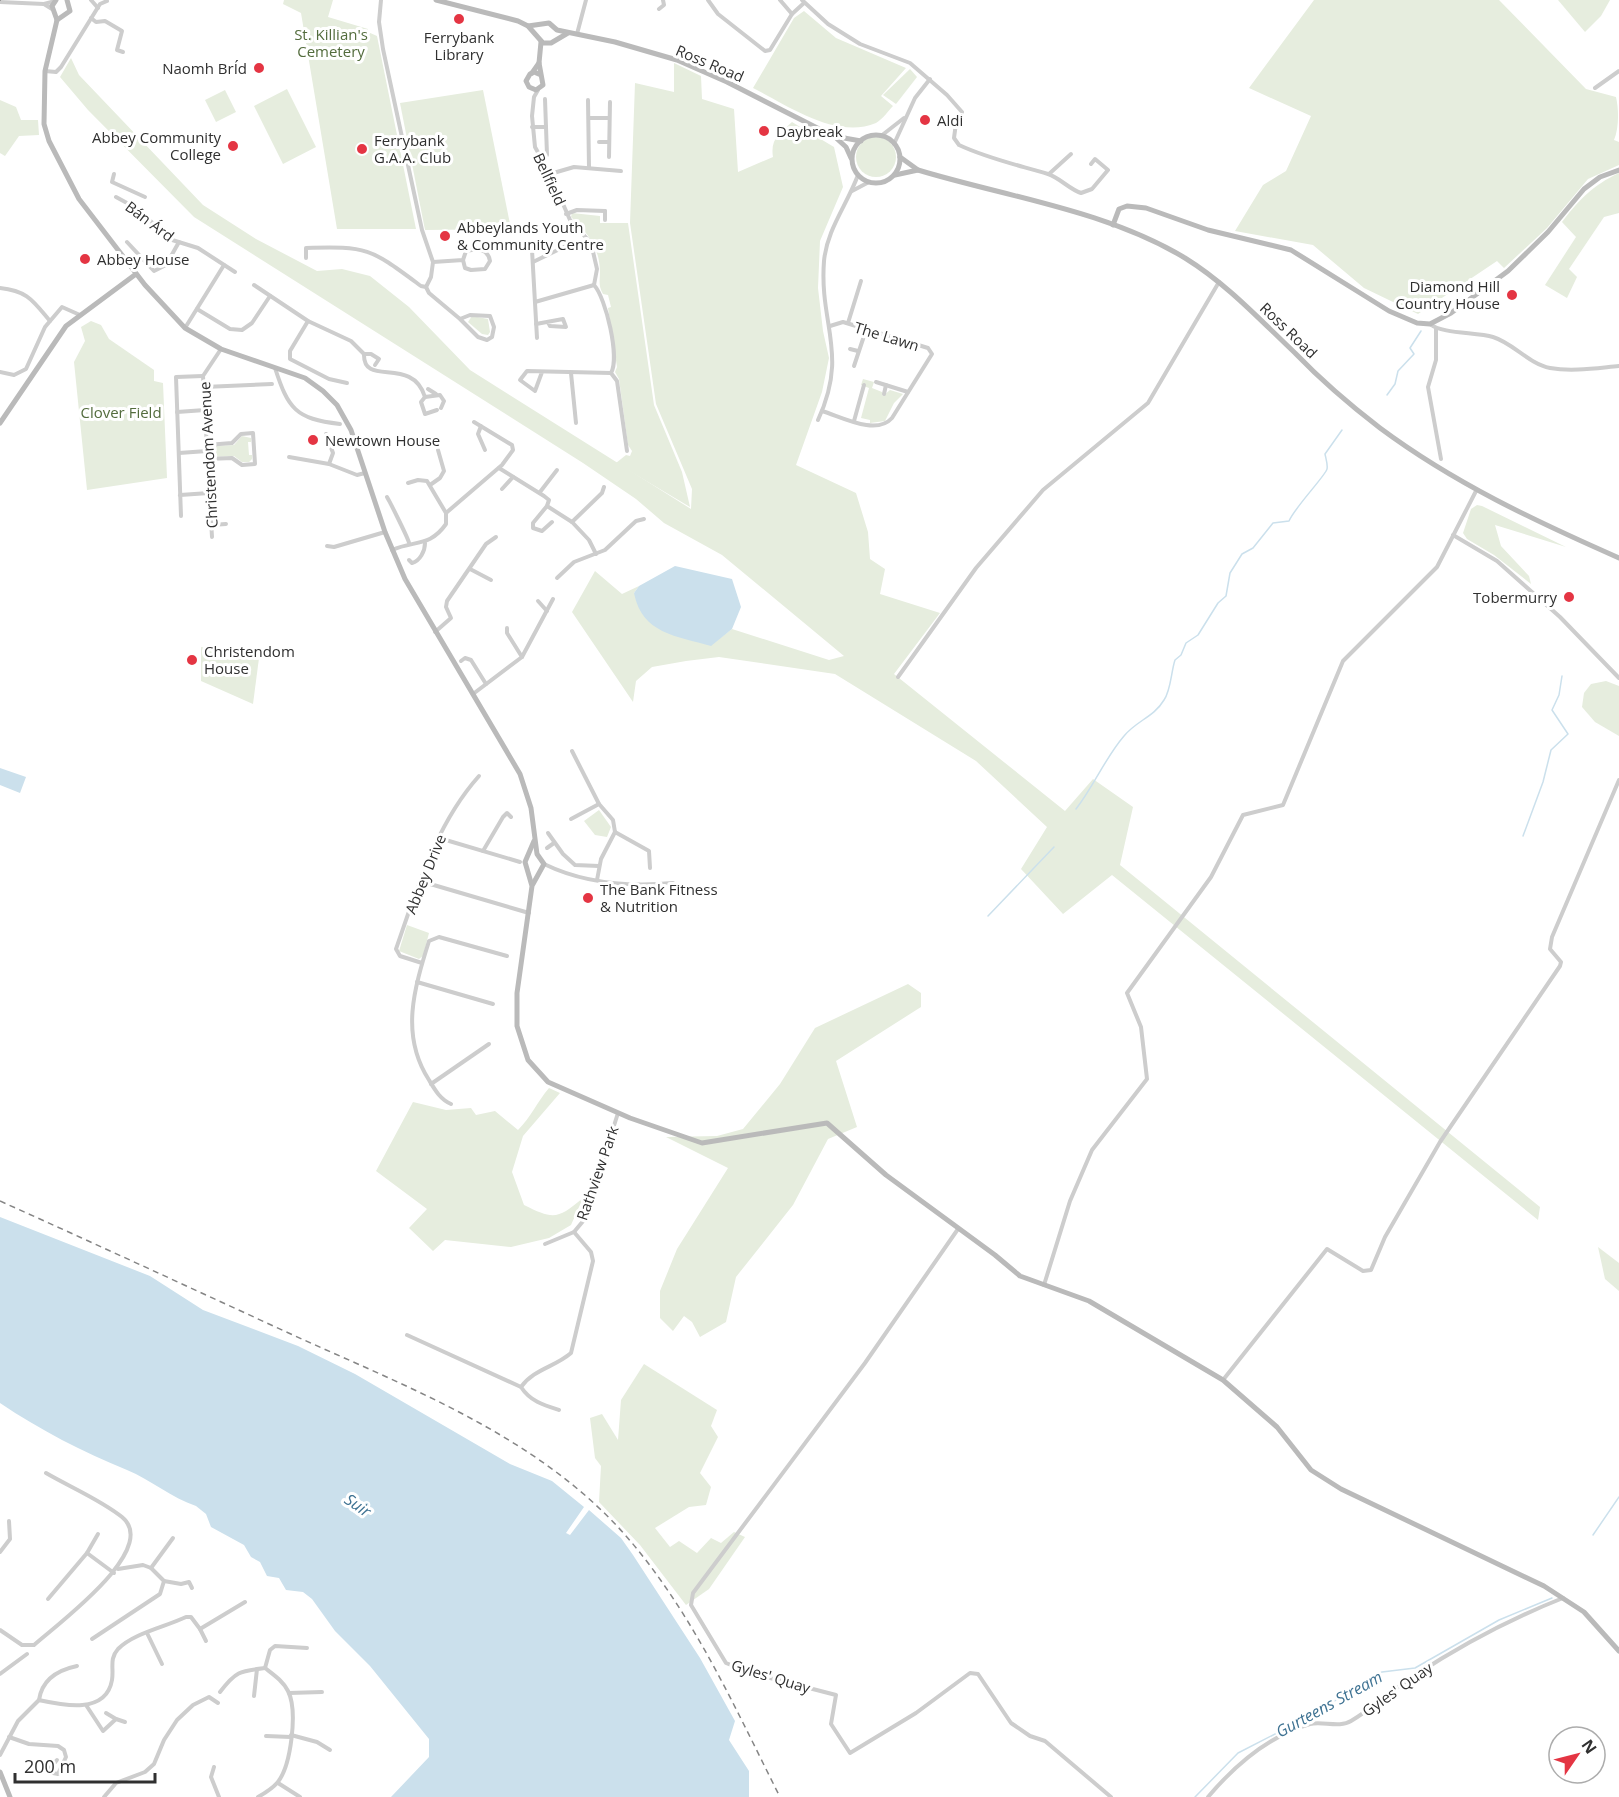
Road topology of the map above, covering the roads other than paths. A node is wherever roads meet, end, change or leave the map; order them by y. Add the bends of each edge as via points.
1 (55, 0) edge
2 (92, 0) edge
3 (381, 0) edge
4 (436, 0) edge
5 (586, 0) edge
6 (663, 0) edge
7 (708, 0) edge
8 (780, 0) edge
9 (68, 1) edge
10 (107, 1) edge
11 (0, 2) edge
12 (803, 2) edge
13 (44, 4) junction
14 (98, 8) junction
15 (659, 9) dead end
16 (792, 14) junction
17 (56, 15) junction
18 (90, 18) junction
19 (542, 25) junction
20 (528, 26) junction
21 (556, 30) junction
22 (570, 32) junction
23 (537, 34) junction
24 (578, 34) junction
25 (553, 41) junction
26 (541, 42) junction
27 (123, 52) dead end
28 (542, 52) junction
29 (539, 63) junction
30 (45, 71) junction
31 (1619, 71) edge
32 (532, 73) junction
33 (541, 75) junction
34 (930, 80) junction
35 (530, 88) junction
36 (1595, 88) dead end
37 (539, 89) junction
38 (534, 97) junction
39 (545, 99) dead end
40 (588, 100) dead end
41 (610, 102) dead end
42 (905, 117) junction
43 (589, 118) junction
44 (609, 118) junction
45 (532, 127) junction
46 (546, 127) junction
47 (834, 136) junction
48 (881, 136) junction
49 (861, 141) junction
50 (599, 142) dead end
51 (609, 142) junction
52 (894, 144) junction
53 (1071, 154) dead end
54 (547, 155) dead end
55 (609, 157) dead end
56 (900, 157) junction
57 (852, 159) junction
58 (604, 160) dead end
59 (1091, 164) dead end
60 (590, 168) junction
61 (603, 169) junction
62 (918, 170) junction
63 (1619, 170) edge
64 (621, 171) dead end
65 (114, 174) dead end
66 (550, 174) junction
67 (1049, 174) junction
68 (858, 175) junction
69 (894, 175) junction
70 (869, 182) junction
71 (125, 189) junction
72 (852, 192) junction
73 (145, 197) dead end
74 (610, 208) dead end
75 (605, 212) junction
76 (566, 214) junction
77 (605, 220) dead end
78 (1113, 225) junction
79 (127, 242) dead end
80 (179, 242) junction
81 (572, 243) dead end
82 (532, 250) dead end
83 (306, 258) dead end
84 (463, 260) junction
85 (433, 262) junction
86 (533, 262) junction
87 (224, 265) junction
88 (235, 272) dead end
89 (136, 274) junction
90 (861, 281) dead end
91 (1219, 282) junction
92 (254, 285) dead end
93 (594, 285) junction
94 (426, 287) junction
95 (0, 288) edge
96 (270, 296) junction
97 (535, 302) junction
98 (197, 309) junction
99 (80, 315) junction
100 (460, 319) junction
101 (50, 321) junction
102 (308, 321) junction
103 (548, 322) dead end
104 (536, 324) junction
105 (848, 324) junction
106 (1430, 324) junction
107 (830, 326) junction
108 (185, 328) junction
109 (1436, 329) junction
110 (866, 330) junction
111 (537, 338) dead end
112 (221, 349) junction
113 (850, 349) dead end
114 (858, 351) junction
115 (364, 354) junction
116 (375, 365) dead end
117 (854, 366) dead end
118 (1619, 366) edge
119 (274, 367) junction
120 (0, 372) edge
121 (541, 372) junction
122 (571, 373) junction
123 (611, 373) junction
124 (204, 374) junction
125 (347, 382) dead end
126 (876, 382) dead end
127 (272, 384) dead end
128 (864, 385) dead end
129 (886, 385) junction
130 (204, 387) junction
131 (428, 389) dead end
132 (908, 392) junction
133 (436, 394) junction
134 (884, 394) dead end
135 (425, 397) junction
136 (205, 410) junction
137 (822, 411) junction
138 (177, 412) junction
139 (818, 420) dead end
140 (854, 421) junction
141 (474, 422) dead end
142 (0, 423) edge
143 (576, 423) dead end
144 (340, 424) dead end
145 (481, 426) junction
146 (326, 434) dead end
147 (207, 445) junction
148 (438, 450) dead end
149 (485, 450) dead end
150 (207, 451) junction
151 (627, 451) dead end
152 (179, 453) junction
153 (289, 457) dead end
154 (208, 459) junction
155 (1441, 459) dead end
156 (329, 464) junction
157 (499, 468) junction
158 (557, 470) dead end
159 (365, 473) junction
160 (513, 477) junction
161 (408, 483) dead end
162 (430, 485) junction
163 (604, 487) dead end
164 (502, 489) dead end
165 (1476, 491) junction
166 (540, 492) junction
167 (209, 493) junction
168 (180, 495) junction
169 (387, 497) dead end
170 (547, 506) junction
171 (446, 513) junction
172 (181, 516) dead end
173 (644, 519) dead end
174 (552, 522) dead end
175 (572, 522) junction
176 (533, 523) junction
177 (226, 524) dead end
178 (211, 525) junction
179 (527, 530) dead end
180 (385, 532) junction
181 (1453, 536) junction
182 (212, 537) dead end
183 (496, 537) dead end
184 (410, 543) junction
185 (425, 543) junction
186 (327, 546) dead end
187 (392, 550) junction
188 (596, 554) junction
189 (1619, 558) edge
190 (409, 560) dead end
191 (470, 569) junction
192 (557, 578) dead end
193 (492, 580) dead end
194 (553, 599) dead end
195 (538, 601) dead end
196 (547, 611) junction
197 (507, 628) dead end
198 (435, 633) junction
199 (522, 657) junction
200 (460, 661) dead end
201 (898, 677) dead end
202 (1619, 678) edge
203 (486, 684) junction
204 (473, 693) junction
205 (572, 751) dead end
206 (479, 776) dead end
207 (1619, 780) edge
208 (599, 804) junction
209 (511, 817) dead end
210 (571, 819) dead end
211 (548, 833) dead end
212 (614, 834) junction
213 (439, 838) junction
214 (534, 841) junction
215 (554, 843) junction
216 (547, 848) dead end
217 (483, 851) junction
218 (537, 854) junction
219 (530, 855) junction
220 (520, 862) dead end
221 (599, 866) junction
222 (542, 868) junction
223 (650, 868) dead end
224 (530, 872) junction
225 (597, 880) junction
226 (420, 881) junction
227 (674, 883) dead end
228 (532, 885) junction
229 (529, 913) junction
230 (507, 956) dead end
231 (422, 963) junction
232 (417, 982) junction
233 (493, 1004) dead end
234 (489, 1044) dead end
235 (431, 1084) junction
236 (451, 1104) dead end
237 (618, 1113) junction
238 (958, 1229) junction
239 (574, 1232) junction
240 (545, 1244) dead end
241 (1044, 1285) junction
242 (407, 1335) dead end
243 (1223, 1380) junction
244 (521, 1386) junction
245 (559, 1410) dead end
246 (46, 1473) dead end
247 (9, 1521) dead end
248 (98, 1534) dead end
249 (173, 1538) dead end
250 (0, 1552) edge
251 (87, 1552) junction
252 (151, 1568) junction
253 (116, 1571) junction
254 (164, 1581) junction
255 (192, 1588) dead end
256 (1563, 1598) junction
257 (48, 1599) dead end
258 (245, 1602) dead end
259 (200, 1629) junction
260 (0, 1630) edge
261 (147, 1634) junction
262 (92, 1639) dead end
263 (206, 1641) dead end
264 (307, 1648) dead end
265 (1619, 1651) edge
266 (27, 1654) dead end
267 (162, 1664) dead end
268 (77, 1666) dead end
269 (265, 1668) junction
270 (256, 1669) junction
271 (0, 1674) edge
272 (220, 1692) dead end
273 (322, 1692) dead end
274 (289, 1693) junction
275 (254, 1696) dead end
276 (39, 1700) junction
277 (218, 1703) dead end
278 (86, 1706) junction
279 (106, 1713) dead end
280 (116, 1719) junction
281 (125, 1722) dead end
282 (266, 1736) dead end
283 (291, 1736) junction
284 (9, 1737) junction
285 (330, 1750) dead end
286 (0, 1755) edge
287 (57, 1760) dead end
288 (214, 1767) dead end
289 (0, 1772) edge
290 (278, 1783) junction
291 (10, 1797) edge
292 (104, 1797) edge
293 (219, 1797) edge
294 (258, 1797) edge
295 (300, 1797) edge
296 (1111, 1797) edge
297 (1208, 1797) edge

1 - 13 street
1 - 17 street
2 - 14 street
3 - 85 street via 380,34 422,230
4 - 20 street
5 - 24 street
6 - 15 street
7 - 16 street via 726,21 765,51 774,45
8 - 16 street
9 - 17 street via 70,11
10 - 14 street
11 - 13 street
12 - 16 street
12 - 34 street via 842,33 860,44 899,57
13 - 17 street
14 - 18 street
17 - 30 street
18 - 27 street via 122,31 117,50
18 - 30 street via 64,64 56,72
19 - 20 street
19 - 21 street via 549,23
19 - 23 street
20 - 23 street
21 - 22 street, Ross Road
21 - 25 street
22 - 24 street, Ross Road
22 - 25 street
23 - 26 street
24 - 47 street, Ross Road via 693,66
25 - 26 street
25 - 28 street
26 - 28 street
28 - 29 street
29 - 32 street
29 - 33 street
30 - 89 street via 46,130 79,200
31 - 36 street
32 - 33 street
32 - 35 street via 526,81
33 - 37 street via 544,82
34 - 42 street
34 - 67 street via 962,112 954,128 959,145 1008,164
35 - 37 street
35 - 38 street, Bellfield
37 - 38 street, Bellfield
38 - 45 street, Bellfield
39 - 46 street
40 - 43 street
41 - 44 street
42 - 48 street
42 - 52 street
43 - 44 street
43 - 60 street
44 - 51 street
45 - 46 street
45 - 66 street, Bellfield via 535,147
46 - 54 street
47 - 49 street
47 - 57 street
48 - 49 street
48 - 52 street
49 - 57 street
50 - 51 street
51 - 55 street
52 - 56 street
53 - 67 street
56 - 62 street
56 - 69 street
57 - 68 street
58 - 61 street
59 - 67 street via 1095,159 1108,170 1084,193
60 - 61 street
60 - 66 street via 565,168
61 - 64 street
62 - 69 street
62 - 78 street, Ross Road
63 - 106 street via 1584,189 1508,271
65 - 71 street, Bán Árd via 112,182
66 - 76 street, Bellfield
68 - 70 street
68 - 72 street
69 - 70 street via 882,183
70 - 72 street
71 - 73 street, Bán Árd
71 - 80 street, Bán Árd via 119,198 138,209 162,234
72 - 107 street via 827,243 824,288
74 - 75 street
75 - 76 street via 577,210
75 - 77 street
76 - 93 street, Bellfield via 593,248 597,276
78 - 91 street, Ross Road via 1166,247
78 - 106 street via 1119,209 1138,206 1208,230 1291,250 1389,311
79 - 80 street via 150,268 160,270
80 - 87 street, Bán Árd via 198,248
81 - 86 street
82 - 86 street
83 - 94 street via 306,248 364,249
84 - 84 street via 466,251 482,250 490,261 486,268 471,270 465,268
84 - 85 street
85 - 94 street
86 - 97 street
87 - 88 street, Bán Árd
87 - 98 street
89 - 99 street
89 - 108 street
90 - 105 street
91 - 165 street, Ross Road via 1380,428
91 - 201 street via 1148,404 1043,490 976,568
92 - 96 street
93 - 97 street
93 - 123 street via 607,316 615,363
94 - 100 street
95 - 101 street via 28,295
96 - 98 street via 252,323 242,330 230,329
96 - 102 street
97 - 104 street
98 - 108 street
99 - 101 street via 62,307
99 - 142 street via 66,326
100 - 100 street via 490,316 492,337 482,339
101 - 120 street via 26,369 14,375
102 - 115 street via 351,341
102 - 125 street via 290,351 290,358 329,379
103 - 104 street
104 - 111 street
105 - 107 street, The Lawn
105 - 110 street, The Lawn
106 - 109 street
107 - 137 street via 835,360
108 - 112 street
109 - 118 street via 1495,338 1552,368
109 - 155 street via 1436,360 1428,387
110 - 114 street
110 - 132 street, The Lawn via 932,352
112 - 119 street
112 - 124 street
113 - 114 street
114 - 117 street
115 - 116 street via 379,359
115 - 135 street via 365,364 373,371 398,372 419,387
119 - 144 street via 293,410
119 - 159 street via 305,378 331,398 349,426
121 - 121 street via 526,371 520,380 535,391
121 - 122 street
122 - 123 street
122 - 143 street
123 - 151 street via 617,381
124 - 130 street, Christendom Avenue
124 - 138 street via 176,377
126 - 129 street
127 - 130 street
128 - 140 street
129 - 132 street
129 - 134 street
130 - 136 street, Christendom Avenue
131 - 133 street
132 - 140 street, The Lawn via 883,426
133 - 135 street
133 - 135 street via 444,401 439,409 425,414 421,402
136 - 138 street
136 - 147 street, Christendom Avenue
137 - 139 street
137 - 140 street, The Lawn
138 - 152 street
141 - 145 street
145 - 149 street via 478,434
145 - 157 street via 513,448
146 - 156 street via 333,453
147 - 150 street, Christendom Avenue
147 - 154 street via 232,443 241,434 253,433 255,464 242,465 232,458
148 - 162 street via 444,471
150 - 152 street
150 - 154 street, Christendom Avenue
152 - 168 street
153 - 156 street
154 - 167 street, Christendom Avenue
156 - 159 street via 357,475
157 - 160 street
157 - 171 street
158 - 166 street
159 - 180 street
160 - 164 street
160 - 166 street
161 - 162 street via 422,480
162 - 171 street
163 - 175 street
165 - 181 street
165 - 189 street, Ross Road
166 - 170 street via 549,500
167 - 168 street
167 - 178 street, Christendom Avenue
168 - 172 street
169 - 184 street
170 - 175 street
170 - 176 street
171 - 185 street via 448,520 443,529
173 - 188 street via 636,521
174 - 176 street via 539,532
175 - 188 street
176 - 179 street
177 - 178 street
178 - 182 street, Christendom Avenue
180 - 186 street
180 - 187 street
181 - 202 street via 1505,568
181 - 241 street via 1437,567 1343,661 1282,805 1243,815 1223,858 1127,993 1141,1028 1147,1079 1092,1150 1070,1201
183 - 191 street via 486,544
184 - 185 street
184 - 187 street
185 - 190 street via 419,559
187 - 198 street
188 - 192 street via 574,562
191 - 193 street
191 - 198 street via 447,601 451,618
194 - 196 street
195 - 196 street
196 - 199 street
197 - 199 street
198 - 204 street
199 - 203 street
200 - 203 street via 471,660
203 - 204 street
204 - 214 street via 520,774 531,808
205 - 208 street
206 - 213 street, Abbey Drive
207 - 243 street via 1552,937 1550,949 1560,966 1440,1142 1385,1237 1371,1270 1363,1271 1327,1248
208 - 210 street
208 - 212 street via 613,820
209 - 217 street via 507,813 503,817
211 - 215 street
212 - 221 street
212 - 223 street via 650,851
213 - 217 street
213 - 226 street, Abbey Drive
214 - 218 street
214 - 219 street
215 - 216 street
215 - 221 street via 576,865
217 - 220 street
218 - 219 street
218 - 222 street
219 - 224 street via 525,865
221 - 225 street
222 - 224 street
222 - 225 street
222 - 228 street
224 - 228 street
225 - 227 street via 638,886
226 - 229 street
226 - 231 street, Abbey Drive via 396,952
228 - 229 street
229 - 237 street via 517,993 517,1026 528,1060 548,1082
230 - 231 street via 435,937 429,941
231 - 232 street
232 - 233 street
232 - 235 street via 410,1033 419,1063
234 - 235 street
235 - 236 street
237 - 238 street via 702,1143 827,1123 886,1175
237 - 239 street, Rathview Park via 584,1220
238 - 241 street via 1020,1276
238 - 296 street, Gyles' Quay via 865,1363 693,1593 691,1605 726,1664 836,1695 831,1724 850,1753 916,1713 970,1673 978,1674 1011,1723 1045,1741
239 - 240 street, Rathview Park
239 - 244 street, Rathview Park via 591,1252 593,1261 571,1353
241 - 243 street via 1089,1301
242 - 244 street
243 - 256 street via 1277,1427 1311,1470 1341,1489
244 - 245 street via 525,1394 540,1404
246 - 253 street via 128,1524 132,1539
247 - 250 street via 10,1539
248 - 251 street
249 - 252 street
251 - 253 street
251 - 257 street
252 - 253 street via 143,1565
252 - 254 street
253 - 260 street via 34,1645 22,1645
254 - 255 street via 189,1582
254 - 262 street via 158,1597
256 - 265 street via 1584,1612
256 - 297 street, Gyles' Quay via 1514,1617 1470,1642 1413,1676 1348,1723 1311,1724 1277,1738 1239,1762
258 - 259 street
259 - 261 street via 191,1617 186,1617
259 - 263 street
261 - 267 street
261 - 278 street via 116,1651 111,1660 109,1689
264 - 269 street via 275,1646
266 - 271 street
268 - 276 street via 53,1675
269 - 270 street
269 - 274 street via 279,1678
270 - 272 street via 232,1676
270 - 275 street
273 - 274 street
274 - 283 street
276 - 278 street
276 - 284 street via 18,1721
277 - 292 street via 209,1697 187,1711 164,1740 154,1764 145,1772 116,1783
278 - 280 street via 103,1731
279 - 280 street
280 - 281 street
282 - 283 street
283 - 285 street via 317,1742
283 - 290 street
284 - 286 street
284 - 287 street via 64,1750 66,1757 58,1774 51,1767
288 - 293 street via 211,1777
289 - 291 street
290 - 294 street
290 - 295 street

